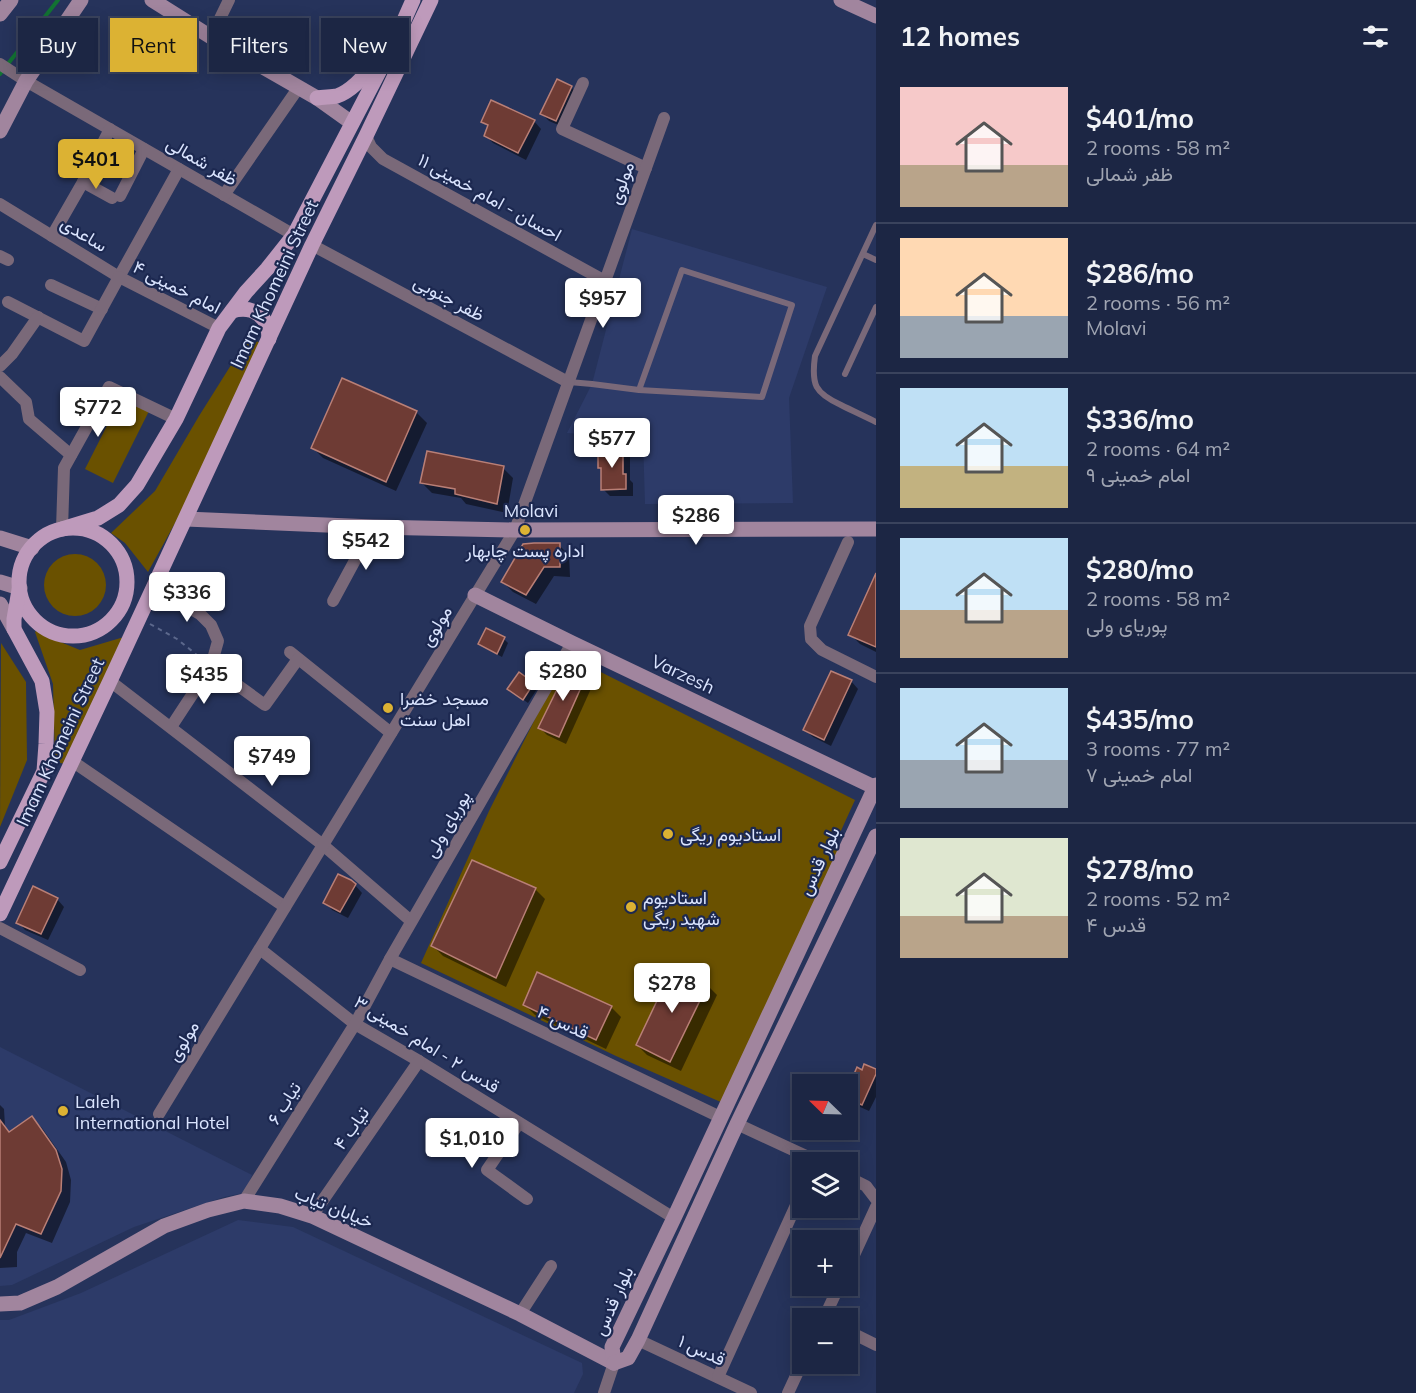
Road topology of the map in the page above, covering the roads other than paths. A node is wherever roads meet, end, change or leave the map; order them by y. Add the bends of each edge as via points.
1 (11, 0) edge
2 (81, 0) edge
3 (152, 0) edge
4 (229, 0) edge
5 (413, 0) edge
6 (431, 0) edge
7 (841, 0) edge
8 (0, 14) edge
9 (876, 16) edge
10 (220, 18) edge
11 (405, 18) edge
12 (209, 36) edge
13 (0, 64) edge
14 (273, 72) edge
15 (367, 72) edge
16 (379, 72) edge
17 (26, 81) junction
18 (583, 83) dead end
19 (299, 87) junction
20 (318, 98) junction
21 (664, 118) dead end
22 (352, 123) junction
23 (110, 129) junction
24 (0, 131) edge
25 (366, 136) junction
26 (144, 149) junction
27 (646, 168) junction
28 (179, 169) junction
29 (83, 182) junction
30 (224, 195) junction
31 (0, 204) edge
32 (876, 225) edge
33 (294, 235) junction
34 (52, 236) junction
35 (312, 245) junction
36 (863, 254) junction
37 (876, 260) edge
38 (119, 277) junction
39 (605, 281) junction
40 (51, 285) dead end
41 (8, 302) dead end
42 (876, 307) edge
43 (102, 309) junction
44 (232, 311) junction
45 (38, 317) junction
46 (219, 328) junction
47 (269, 339) junction
48 (0, 366) edge
49 (845, 374) dead end
50 (0, 377) edge
51 (568, 382) junction
52 (639, 390) junction
53 (176, 419) junction
54 (876, 422) edge
55 (71, 455) junction
56 (186, 519) junction
57 (373, 527) junction
58 (62, 529) junction
59 (876, 529) edge
60 (515, 530) junction
61 (0, 538) edge
62 (848, 542) dead end
63 (32, 548) junction
64 (0, 582) edge
65 (154, 586) junction
66 (20, 588) junction
67 (476, 595) junction
68 (124, 601) junction
69 (333, 601) dead end
70 (0, 604) edge
71 (139, 619) junction
72 (14, 629) junction
73 (572, 643) junction
74 (212, 666) junction
75 (876, 677) edge
76 (110, 681) junction
77 (171, 727) junction
78 (391, 733) junction
79 (72, 761) junction
80 (44, 771) junction
81 (64, 780) junction
82 (876, 787) edge
83 (876, 836) edge
84 (323, 845) junction
85 (0, 862) edge
86 (285, 907) junction
87 (0, 914) edge
88 (411, 921) junction
89 (0, 928) edge
90 (260, 949) junction
91 (390, 959) junction
92 (80, 970) dead end
93 (355, 1024) junction
94 (419, 1061) junction
95 (159, 1114) dead end
96 (720, 1117) junction
97 (519, 1123) junction
98 (737, 1124) junction
99 (796, 1152) edge
100 (858, 1182) edge
101 (527, 1199) dead end
102 (876, 1199) edge
103 (244, 1201) junction
104 (876, 1207) edge
105 (792, 1214) edge
106 (312, 1215) junction
107 (674, 1218) junction
108 (858, 1246) edge
109 (551, 1266) dead end
110 (0, 1304) edge
111 (520, 1314) junction
112 (858, 1336) edge
113 (638, 1340) junction
114 (876, 1346) edge
115 (614, 1363) junction
116 (797, 1374) edge
117 (718, 1377) junction
118 (604, 1393) edge
119 (751, 1393) edge
120 (788, 1393) edge

1 - 8 main road
2 - 17 main road
3 - 12 main road
4 - 10 street
5 - 11 main road, Imam Khomeini Street
6 - 25 main road, Imam Khomeini Street
7 - 9 main road
13 - 17 street, ظفر شمالی
14 - 19 main road
15 - 20 main road via 345,92
16 - 22 main road, Imam Khomeini Street
17 - 23 street, ظفر شمالی
17 - 24 main road
18 - 27 street via 562,129
19 - 20 main road
19 - 30 street
20 - 22 main road
21 - 27 street, مولوی
22 - 25 main road
22 - 33 main road, Imam Khomeini Street
23 - 26 street, ظفر شمالی
23 - 29 street
25 - 35 main road, Imam Khomeini Street
25 - 39 street, احسان - امام خمینی ۱۱ via 383,159
26 - 28 street, ظفر شمالی
26 - 29 street via 116,197
27 - 39 street, مولوی
28 - 30 street, ظفر شمالی
28 - 38 street
29 - 34 street
30 - 33 street, ظفر شمالی
31 - 34 street, ساعدی
32 - 36 lane
33 - 35 main road
33 - 44 main road, Imam Khomeini Street
34 - 38 street, ساعدی
35 - 47 main road, Imam Khomeini Street
35 - 51 street, ظفر جنوبی
36 - 37 lane
36 - 54 lane via 815,356 813,371 818,391 825,398
38 - 43 street, امام خمینی ۴
38 - 46 street, امام خمینی ۴
39 - 51 street, مولوی
40 - 43 street
41 - 45 street
42 - 49 lane
43 - 45 street, امام خمینی ۴ via 84,341
44 - 46 main road, Imam Khomeini Street
44 - 47 main road via 245,309 257,313 268,327
45 - 48 street
46 - 53 main road, Imam Khomeini Street
47 - 56 main road, Imam Khomeini Street
50 - 55 street via 26,402 30,419
51 - 52 lane
51 - 60 street, مولوی
52 - 52 lane via 762,397 792,305 682,270
53 - 55 street via 109,387
53 - 58 main road, Imam Khomeini Street via 136,485 119,505 98,518
55 - 58 street via 64,468
56 - 57 main road, Molavi
56 - 65 main road, Imam Khomeini Street
57 - 60 main road, Molavi
57 - 69 street
58 - 63 main road
58 - 68 main road via 88,530 110,542 124,563
59 - 60 main road, Molavi
60 - 67 street, مولوی
61 - 63 main road
62 - 75 street via 810,626 811,639 822,650
63 - 66 main road via 24,560
64 - 66 main road
65 - 68 main road
65 - 71 main road, Imam Khomeini Street
65 - 74 street via 211,625 218,641
66 - 68 main road via 34,619 45,628 70,636 97,631
66 - 72 main road
67 - 73 main road, Varzesh
67 - 78 street, مولوی
68 - 71 main road
70 - 72 main road
71 - 76 main road, Imam Khomeini Street
72 - 80 main road via 42,681 47,712
73 - 82 main road, Varzesh
73 - 88 street, پوریای ولی
74 - 77 street
74 - 78 street via 265,705 294,656
76 - 77 street
76 - 79 main road, Imam Khomeini Street
77 - 84 street
78 - 84 street, مولوی
79 - 81 main road, Imam Khomeini Street
79 - 86 street
80 - 81 main road
80 - 85 main road
81 - 87 main road, Imam Khomeini Street
82 - 96 main road, بلوار قدس
83 - 98 main road, بلوار قدس
84 - 86 street, مولوی
84 - 88 street
86 - 90 street, مولوی
88 - 91 street, پوریای ولی
89 - 92 street
90 - 93 street, قدس ۲ - امام خمینی ۳
90 - 95 street, مولوی
91 - 93 street, پوریای ولی
91 - 96 street, قدس ۴
93 - 94 street, قدس ۲ - امام خمینی ۳
93 - 103 street, تیاب ۶
94 - 97 street, قدس ۲ - امام خمینی ۳
94 - 106 street, تیاب ۴
96 - 98 main road
96 - 107 main road, بلوار قدس
97 - 101 street via 487,1170
97 - 107 street, قدس ۲ - امام خمینی ۳
98 - 99 street
98 - 113 main road, بلوار قدس
100 - 102 street
103 - 106 main road, خیابان تیاب
103 - 110 main road, خیابان تیاب via 208,1209 164,1226 57,1287 20,1303
104 - 108 street
105 - 117 street
106 - 111 main road, خیابان تیاب
107 - 115 main road, بلوار قدس via 612,1347
109 - 111 street
111 - 115 main road, خیابان تیاب
112 - 114 street
113 - 115 main road, بلوار قدس via 628,1358
113 - 117 street, قدس ۱
115 - 118 street
116 - 120 street
117 - 119 street, قدس ۱

